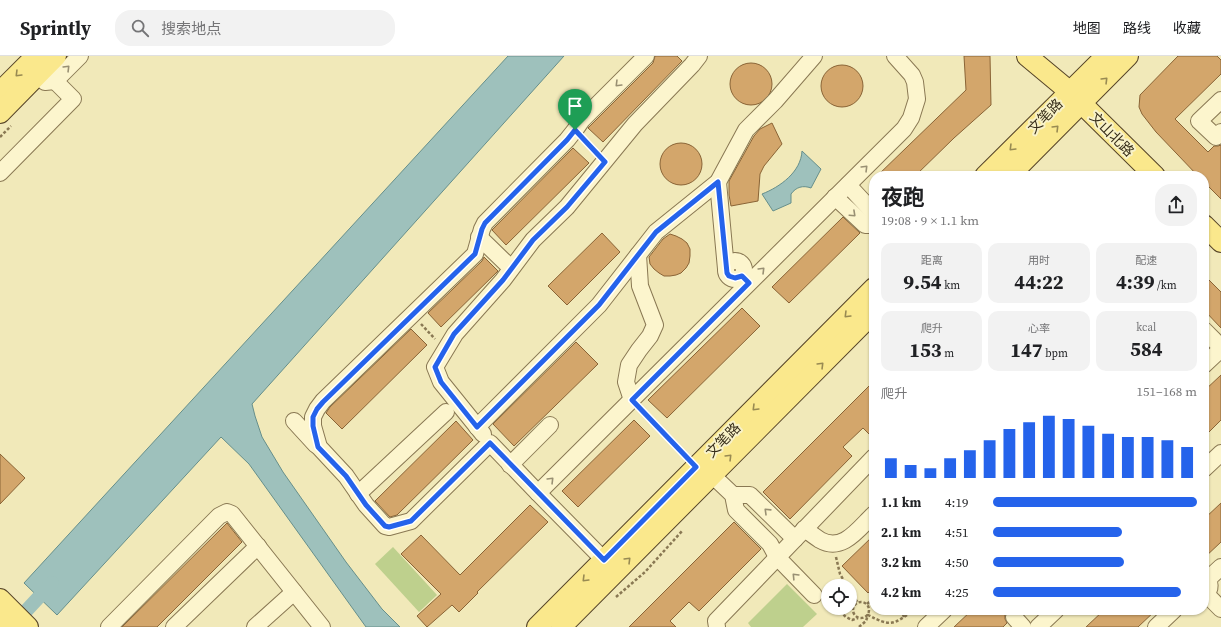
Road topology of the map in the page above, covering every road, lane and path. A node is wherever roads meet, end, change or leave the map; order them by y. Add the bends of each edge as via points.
1 (36, 56) edge
2 (56, 56) edge
3 (80, 56) edge
4 (646, 56) edge
5 (698, 56) edge
6 (814, 56) edge
7 (895, 56) edge
8 (1027, 56) edge
9 (1042, 56) edge
10 (1106, 56) edge
11 (1128, 56) edge
12 (55, 81) junction
13 (28, 84) junction
14 (0, 92) edge
15 (1075, 97) junction
16 (1221, 100) edge
17 (0, 113) edge
18 (575, 130) junction
19 (1221, 132) edge
20 (605, 162) junction
21 (991, 171) edge
22 (1013, 171) edge
23 (1150, 171) edge
24 (0, 173) edge
25 (718, 182) junction
26 (848, 185) junction
27 (836, 197) junction
28 (869, 208) edge
29 (869, 225) edge
30 (1209, 230) edge
31 (480, 237) junction
32 (1221, 242) edge
33 (638, 255) junction
34 (511, 268) junction
35 (745, 280) junction
36 (869, 293) edge
37 (412, 315) junction
38 (869, 318) edge
39 (1209, 335) edge
40 (1221, 348) edge
41 (445, 349) junction
42 (1209, 360) edge
43 (632, 400) junction
44 (446, 412) dead end
45 (294, 421) dead end
46 (550, 425) dead end
47 (477, 427) junction
48 (490, 443) junction
49 (318, 447) junction
50 (1221, 453) edge
51 (869, 462) edge
52 (1209, 463) edge
53 (510, 465) junction
54 (704, 471) junction
55 (538, 493) junction
56 (358, 494) junction
57 (733, 495) junction
58 (869, 519) edge
59 (800, 534) junction
60 (833, 544) junction
61 (258, 546) junction
62 (777, 558) junction
63 (604, 560) junction
64 (1221, 568) edge
65 (843, 579) edge
66 (1209, 582) edge
67 (1209, 591) edge
68 (294, 592) junction
69 (814, 595) dead end
70 (858, 603) joint
71 (867, 604) joint
72 (869, 607) edge
73 (1221, 609) edge
74 (3, 610) edge
75 (869, 612) edge
76 (844, 615) edge
77 (868, 615) junction
78 (903, 615) edge
79 (908, 615) edge
80 (939, 615) edge
81 (1051, 615) edge
82 (1169, 615) edge
83 (858, 618) junction
84 (904, 618) junction
85 (569, 624) edge
86 (715, 625) edge
87 (5, 627) edge
88 (28, 627) edge
89 (109, 627) edge
90 (174, 627) edge
91 (255, 627) edge
92 (322, 627) edge
93 (538, 627) edge
94 (859, 627) edge
95 (926, 627) edge
96 (1039, 627) edge
97 (1156, 627) edge

1 -> 14 main road
2 - 13 main road
12 -> 3 street
4 -> 18 street
5 - 20 street via 635,124
6 - 25 street via 746,130
26 -> 7 street via 904,129 911,118 917,99 915,82 912,74
8 - 15 main road, 文山北路
9 - 15 main road, 文山北路
10 - 15 main road, 文笔路
15 -> 11 main road, 文笔路
12 - 13 street
12 - 24 street via 73,99
13 - 17 main road
15 -> 21 main road, 文笔路
22 -> 15 main road, 文笔路
15 - 23 main road, 文山北路
16 - 19 street via 1200,121 1216,137
18 - 20 path
18 - 31 street via 485,223
20 - 34 street via 567,207 533,240
25 - 33 street via 656,232
25 - 35 street via 726,269 730,263 738,261 744,267
26 - 27 street
26 - 28 street
27 -> 29 street via 865,225
35 -> 27 street
30 - 32 main road
31 - 34 street
31 - 37 street via 475,254
33 - 43 street via 640,286 654,325 650,336 629,365 626,382
33 - 47 street via 599,305
34 - 41 street via 454,334
35 - 43 street
36 -> 54 main road, 文笔路
37 - 41 path
37 - 49 street via 317,409 313,417 313,426
54 -> 38 main road, 文笔路 via 807,390
39 - 40 street
40 - 42 street
41 - 47 street via 435,367 441,382
43 - 54 path
55 -> 43 street
44 - 56 street
45 - 49 street
46 - 53 street
47 - 48 street
48 - 53 street
48 - 56 street via 411,521 385,526
49 - 56 street via 346,476
50 - 52 street
51 - 59 street
53 - 55 street
54 - 57 street
54 - 63 main road, 文笔路
85 -> 54 main road, 文笔路
55 - 63 street
59 -> 57 street via 750,495
57 - 62 street via 736,510 770,544
58 - 60 street via 846,540
59 - 60 street
59 - 62 street
60 - 65 path
61 - 68 street
61 - 89 street via 232,514 227,512 219,516
61 - 90 street
69 -> 62 street
62 - 86 street
63 -> 93 main road, 文笔路
64 - 66 street
67 - 73 street
68 - 91 street
68 - 92 street
70 - 71 path
70 - 83 path via 854,606 853,612
71 - 72 path
74 - 87 main road
74 - 88 main road
75 - 77 path
76 - 83 path via 852,620
77 - 83 path
77 - 84 path via 890,624
77 - 94 path
78 - 84 path
79 - 84 path
80 - 95 street
81 - 96 street
82 - 97 street

